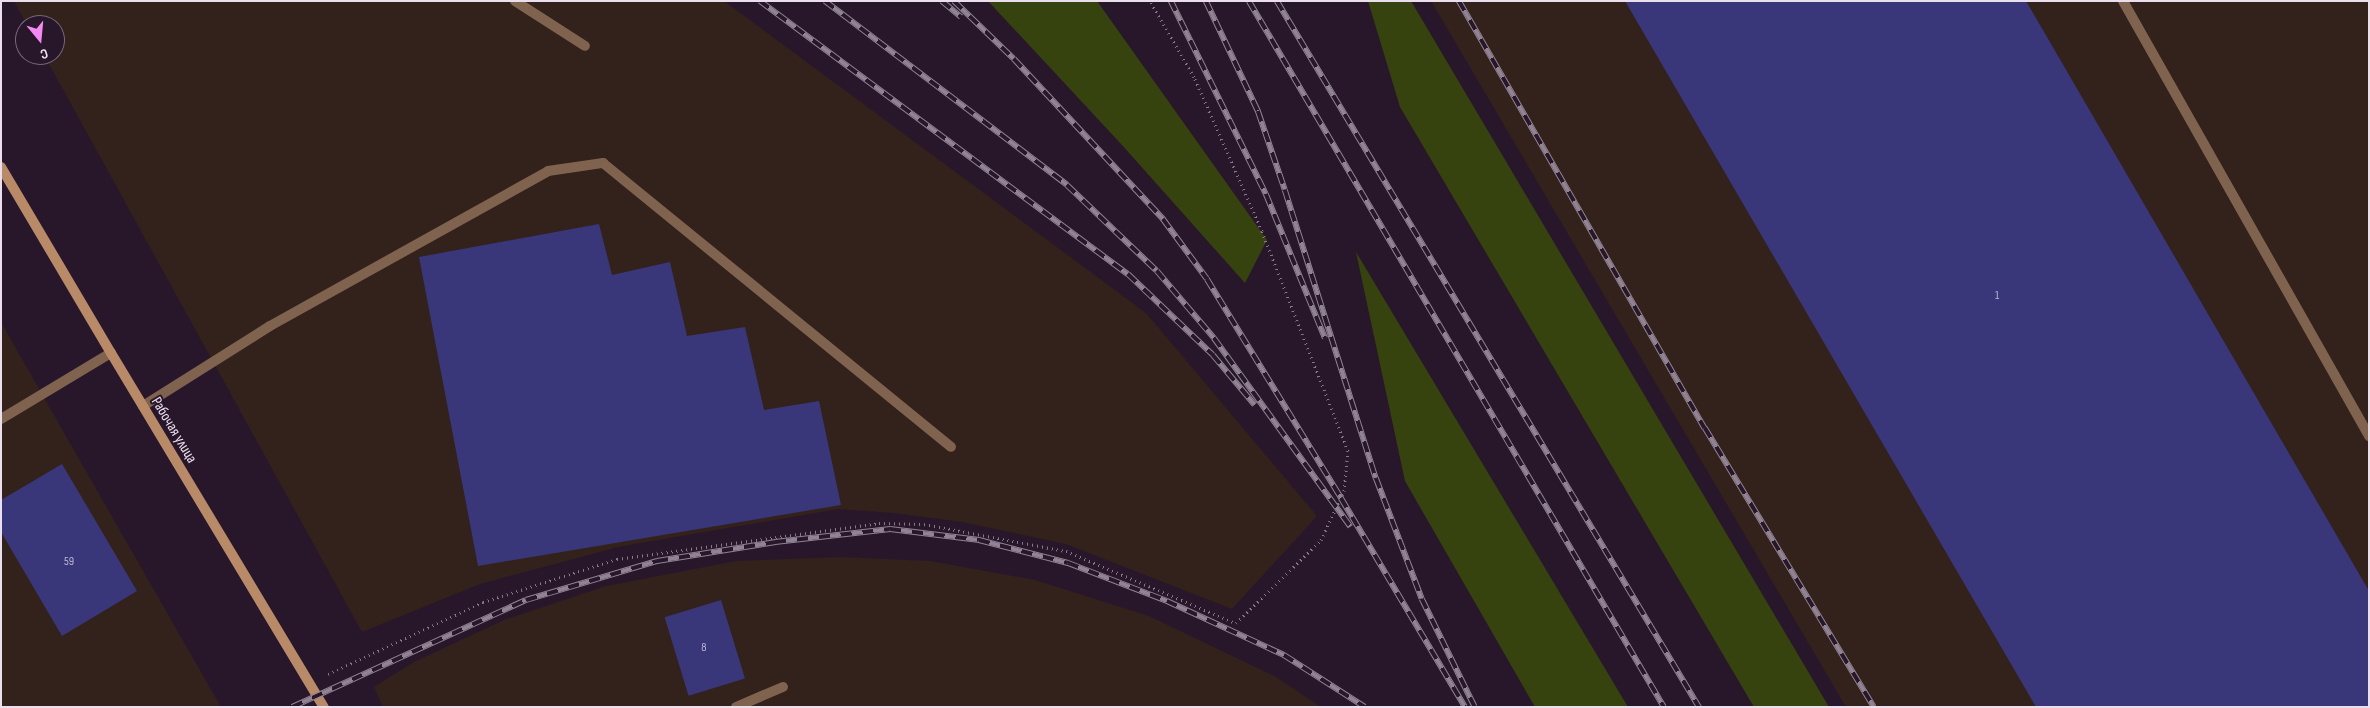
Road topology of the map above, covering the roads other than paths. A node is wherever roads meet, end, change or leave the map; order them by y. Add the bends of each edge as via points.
1 (515, 1) edge
2 (2123, 1) edge
3 (585, 46) dead end
4 (1, 167) edge
5 (110, 353) junction
6 (143, 406) junction
7 (1, 419) edge
8 (2369, 436) edge
9 (951, 447) dead end
10 (783, 687) dead end
11 (324, 707) edge
12 (736, 707) edge

1 - 3 street
2 - 8 street
4 - 5 street, Рабочая улица
5 - 6 street, Рабочая улица
5 - 7 street
6 - 9 street via 270,326 548,171 603,163
6 - 11 street, Рабочая улица
10 - 12 street

